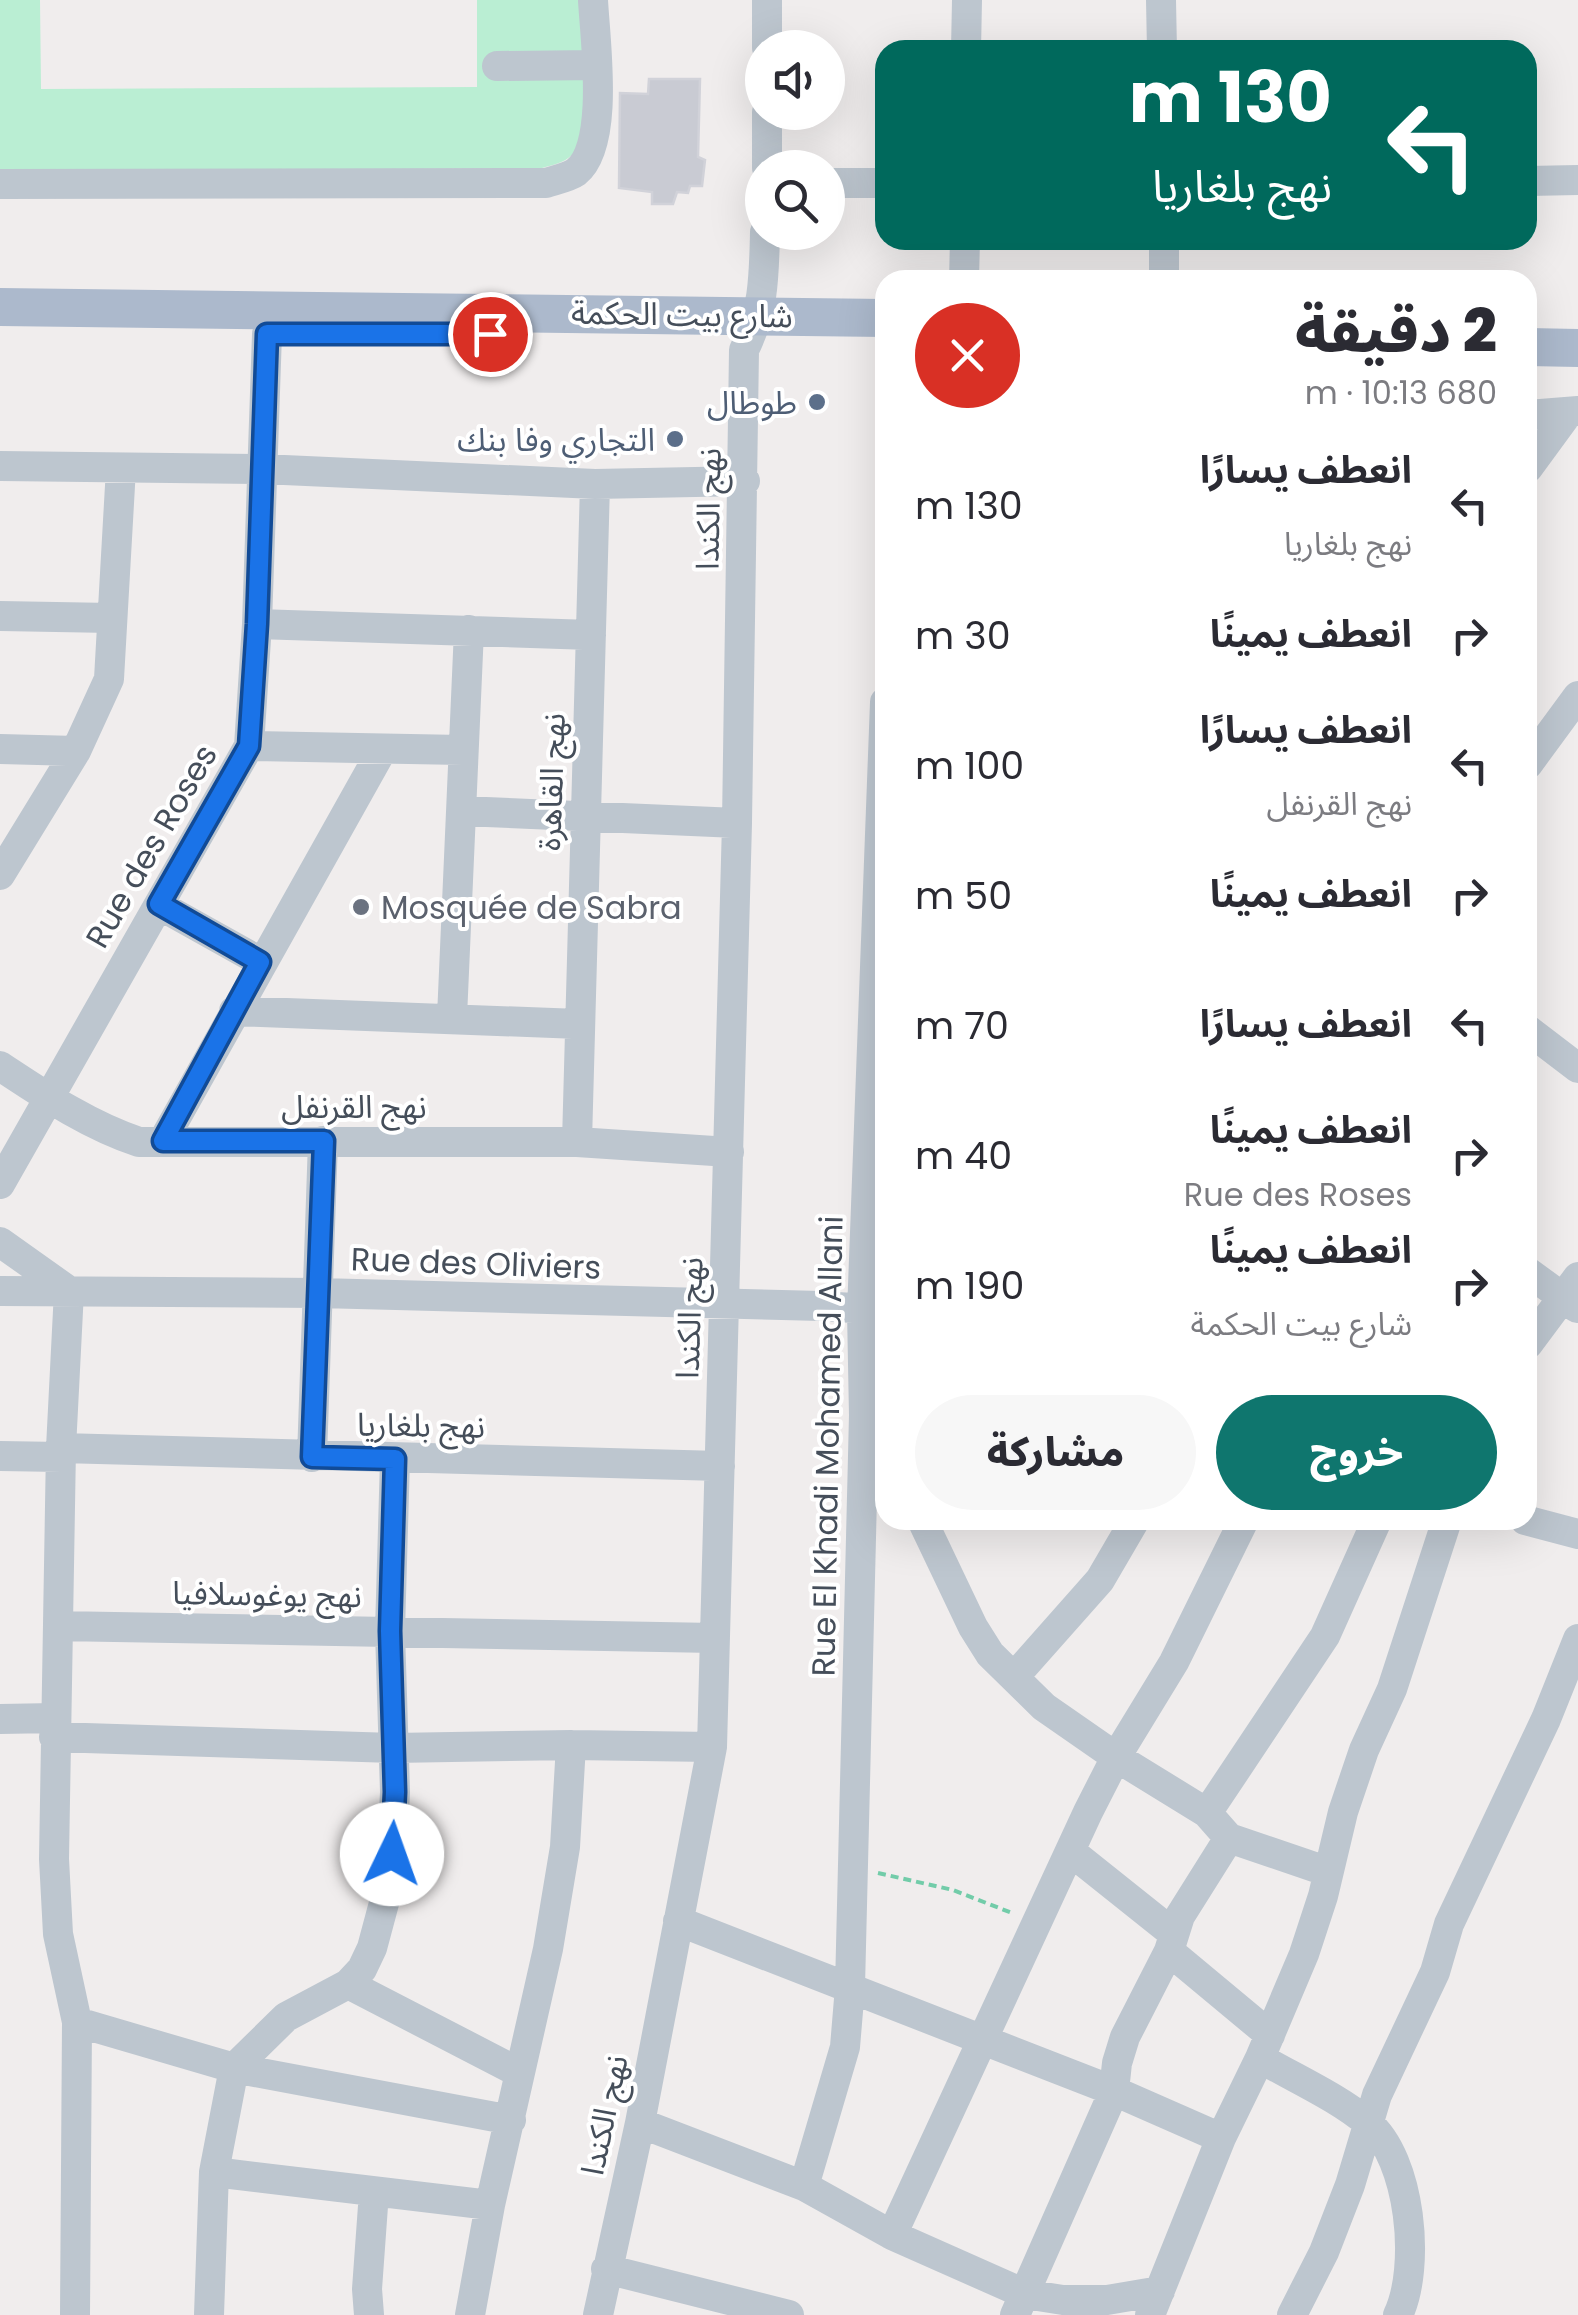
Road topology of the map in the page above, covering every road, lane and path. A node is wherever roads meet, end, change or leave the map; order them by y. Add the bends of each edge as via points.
1 (593, 0) edge
2 (767, 0) edge
3 (966, 0) edge
4 (1161, 0) edge
5 (767, 30) edge
6 (966, 40) edge
7 (1162, 40) edge
8 (596, 65) junction
9 (497, 66) dead end
10 (1578, 180) edge
11 (1537, 181) edge
12 (875, 182) edge
13 (845, 183) edge
14 (0, 184) edge
15 (763, 250) edge
16 (0, 307) edge
17 (875, 319) edge
18 (755, 325) junction
19 (1537, 326) edge
20 (1578, 326) edge
21 (0, 333) edge
22 (267, 334) junction
23 (875, 336) edge
24 (1537, 347) edge
25 (1578, 348) edge
26 (1574, 412) edge
27 (1537, 414) edge
28 (1537, 457) edge
29 (0, 466) edge
30 (121, 468) junction
31 (262, 469) junction
32 (744, 481) junction
33 (595, 484) junction
34 (0, 616) edge
35 (112, 618) junction
36 (257, 624) junction
37 (469, 630) junction
38 (591, 635) junction
39 (1578, 696) edge
40 (249, 746) junction
41 (0, 750) edge
42 (382, 750) junction
43 (462, 750) junction
44 (76, 751) junction
45 (1537, 752) edge
46 (462, 811) junction
47 (585, 815) junction
48 (737, 823) junction
49 (0, 875) edge
50 (159, 904) junction
51 (260, 962) junction
52 (234, 1012) junction
53 (452, 1017) junction
54 (579, 1024) junction
55 (1537, 1035) edge
56 (1573, 1053) edge
57 (0, 1066) edge
58 (48, 1098) junction
59 (163, 1141) junction
60 (324, 1141) junction
61 (577, 1142) junction
62 (728, 1152) junction
63 (0, 1184) edge
64 (0, 1242) edge
65 (875, 1260) edge
66 (1537, 1276) edge
67 (0, 1291) edge
68 (69, 1291) junction
69 (319, 1294) junction
70 (1573, 1294) edge
71 (724, 1305) junction
72 (874, 1319) edge
73 (1537, 1334) edge
74 (864, 1415) junction
75 (875, 1433) edge
76 (61, 1453) junction
77 (0, 1456) edge
78 (312, 1457) junction
79 (395, 1459) junction
80 (720, 1466) junction
81 (1537, 1523) edge
82 (927, 1530) edge
83 (1129, 1530) edge
84 (1239, 1530) edge
85 (1373, 1530) edge
86 (1444, 1530) edge
87 (1578, 1534) edge
88 (58, 1626) junction
89 (390, 1631) junction
90 (715, 1638) junction
91 (1578, 1639) edge
92 (1014, 1677) junction
93 (0, 1718) edge
94 (55, 1728) junction
95 (571, 1745) junction
96 (393, 1748) junction
97 (712, 1748) junction
98 (1116, 1757) junction
99 (1208, 1813) junction
100 (1229, 1838) junction
101 (1070, 1851) junction
102 (854, 1868) junction
103 (1326, 1871) junction
104 (678, 1921) junction
105 (1034, 1922) junction
106 (1172, 1943) junction
107 (348, 1984) junction
108 (850, 1987) junction
109 (77, 2022) junction
110 (980, 2040) junction
111 (1265, 2046) junction
112 (234, 2068) junction
113 (520, 2074) junction
114 (1114, 2091) junction
115 (510, 2120) junction
116 (1368, 2123) junction
117 (640, 2124) junction
118 (1221, 2138) junction
119 (214, 2172) junction
120 (804, 2186) junction
121 (374, 2192) junction
122 (490, 2204) junction
123 (892, 2234) junction
124 (606, 2268) junction
125 (1155, 2303) edge
126 (1020, 2304) edge
127 (745, 2309) edge
128 (75, 2315) edge
129 (209, 2315) edge
130 (369, 2315) edge
131 (470, 2315) edge
132 (598, 2315) edge
133 (789, 2315) edge
134 (1292, 2315) edge
135 (1398, 2315) edge

1 - 8 street
2 - 5 street
3 - 6 street
4 - 7 street
8 - 9 street
8 - 14 street via 591,152 575,172 546,182
10 - 11 street
12 - 13 street
15 - 18 street, نهج الكندا
16 - 18 main road, شارع بيت الحكمة
17 - 18 main road, شارع بيت الحكمة
18 - 22 main road, شارع بيت الحكمة
18 - 23 main road, شارع بيت الحكمة
18 - 32 street, نهج الكندا via 744,350
19 - 20 main road
21 - 22 main road, شارع بيت الحكمة
22 - 31 street, Rue des Roses
24 - 25 main road
26 - 27 street
26 - 28 street
29 - 30 street
30 - 31 street
30 - 35 street
31 - 33 street
31 - 36 street, Rue des Roses
32 - 33 street
32 - 48 street, نهج الكندا
33 - 38 street, نهج القاهرة
34 - 35 street
35 - 44 street via 109,679
36 - 37 street
36 - 40 street, Rue des Roses
37 - 38 street
37 - 43 street
38 - 47 street, نهج القاهرة
39 - 45 street
40 - 42 street
40 - 50 street, Rue des Roses
41 - 44 street
42 - 43 street
42 - 51 street
43 - 46 street
44 - 49 street
46 - 47 street
46 - 53 street
47 - 48 street
47 - 54 street, نهج القاهرة
48 - 62 street, نهج الكندا
50 - 51 street
50 - 58 street, Rue des Roses
51 - 52 street
52 - 53 street
52 - 59 street
53 - 54 street
54 - 61 street, نهج القاهرة
55 - 56 street
57 - 58 street, نهج القرنفل
58 - 59 street, نهج القرنفل via 108,1131 139,1142
58 - 63 street, Rue des Roses
59 - 60 street, نهج القرنفل
60 - 61 street, نهج القرنفل
60 - 69 street
61 - 62 street, نهج القرنفل
62 - 71 street, نهج الكندا
64 - 68 street
65 - 72 street, Rue El Khadi Mohamed Allani
66 - 70 street
67 - 68 street, Rue des Oliviers
68 - 69 street, Rue des Oliviers
68 - 76 street
69 - 71 street, Rue des Oliviers
69 - 78 street
70 - 73 street
71 - 72 street, Rue des Oliviers via 821,1306
71 - 80 street, نهج الكندا
72 - 74 street, Rue El Khadi Mohamed Allani
74 - 75 street
74 - 102 street, Rue El Khadi Mohamed Allani
76 - 77 street, نهج بلغاريا
76 - 78 street, نهج بلغاريا
76 - 88 street
78 - 79 street, نهج بلغاريا
79 - 80 street, نهج بلغاريا
79 - 89 street
80 - 90 street, نهج الكندا
81 - 87 street
82 - 92 street via 973,1627
83 - 92 street via 1100,1580
84 - 98 street via 1174,1662
85 - 99 street via 1325,1636
86 - 103 street
88 - 89 street, نهج يوغوسلافيا
88 - 94 street
89 - 90 street, نهج يوغوسلافيا
89 - 96 street
90 - 97 street, نهج الكندا
91 - 116 street
92 - 98 street
93 - 94 street
94 - 96 street
94 - 109 street via 58,1934
95 - 96 street
95 - 97 street
95 - 113 street via 565,1847
96 - 107 street via 390,1877 372,1948
97 - 104 street, نهج الكندا
98 - 99 street
98 - 101 street
99 - 100 street
100 - 103 street
100 - 106 street via 1180,1916
101 - 105 street
101 - 106 street
102 - 105 path via 953,1890
102 - 108 street, Rue El Khadi Mohamed Allani
103 - 111 street via 1304,1954
104 - 108 street
104 - 117 street, نهج الكندا
105 - 110 street
106 - 111 street
106 - 114 street via 1125,2037
107 - 112 street via 286,2017
107 - 113 street
108 - 110 street
108 - 120 street, Rue El Khadi Mohamed Allani via 845,2047
109 - 112 street
109 - 128 street
110 - 114 street
110 - 123 street
111 - 116 street
111 - 118 street
112 - 115 street
112 - 119 street
113 - 115 street
114 - 118 street
114 - 126 street
115 - 122 street
116 - 134 street via 1324,2252
116 - 135 street via 1394,2160 1404,2190 1408,2266
117 - 120 street
117 - 124 street, نهج الكندا
118 - 125 street
119 - 121 street
119 - 129 street
120 - 123 street
121 - 122 street
121 - 130 street
122 - 131 street
123 - 126 street
124 - 127 street
124 - 132 street, نهج الكندا
125 - 126 street
127 - 133 street

